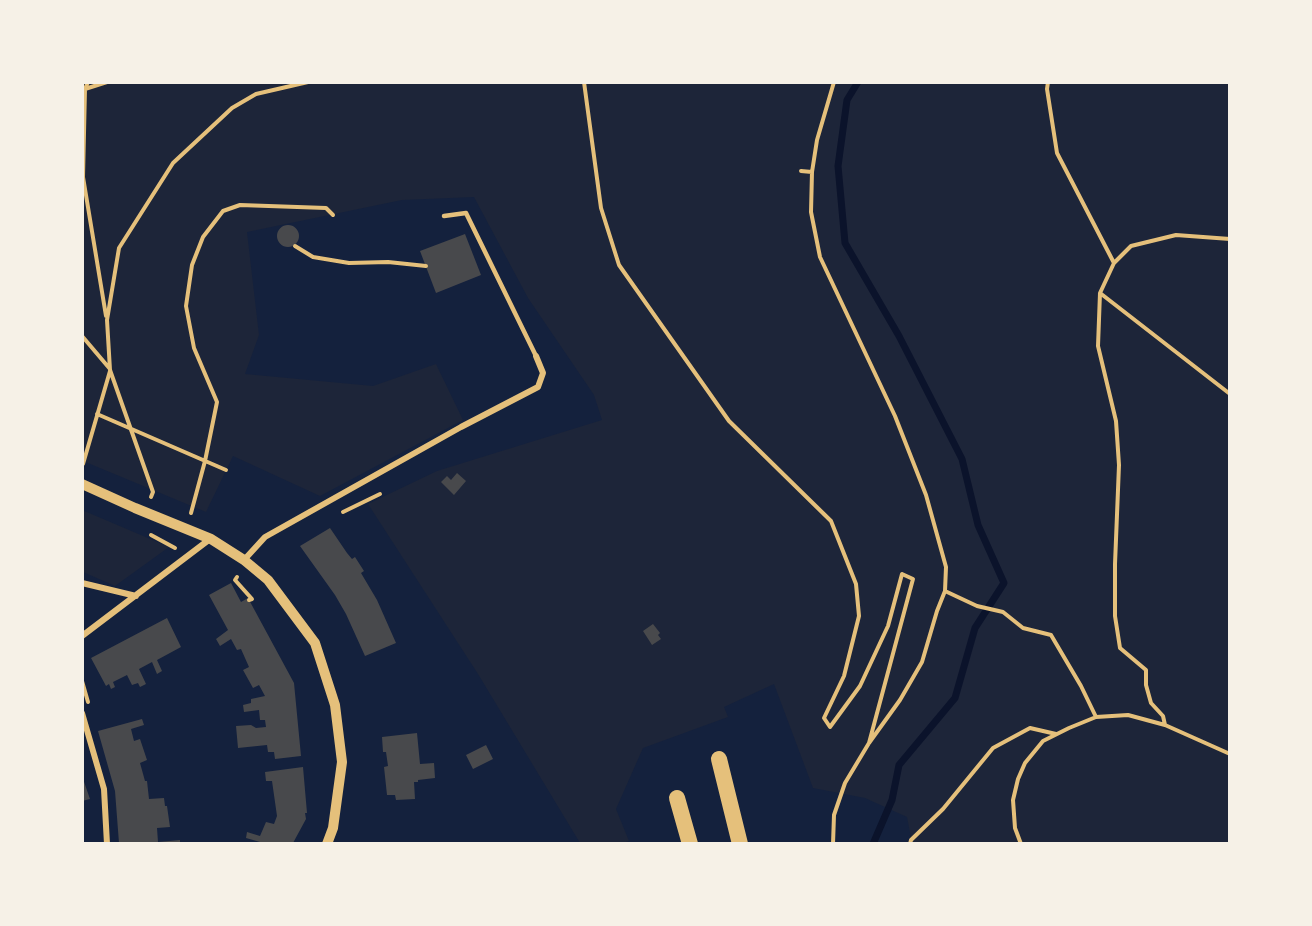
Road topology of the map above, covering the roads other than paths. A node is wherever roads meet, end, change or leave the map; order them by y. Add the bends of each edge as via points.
1 (444, 216) dead end
2 (536, 356) joint
3 (82, 484) edge
4 (211, 539) junction
5 (244, 560) junction
6 (82, 583) edge
7 (136, 596) junction
8 (82, 636) edge
9 (82, 713) edge
10 (718, 759) dead end
11 (677, 798) dead end
12 (107, 843) edge
13 (327, 843) edge
14 (690, 843) edge
15 (740, 843) edge

1 - 2 lane via 466,213
2 - 5 street via 543,373 538,387 265,537
3 - 4 street
4 - 5 street
4 - 7 street
5 - 13 street via 268,580 315,643 335,705 342,762 333,828
6 - 7 street
7 - 8 street
9 - 12 street via 104,789
10 - 15 highway
11 - 14 highway

